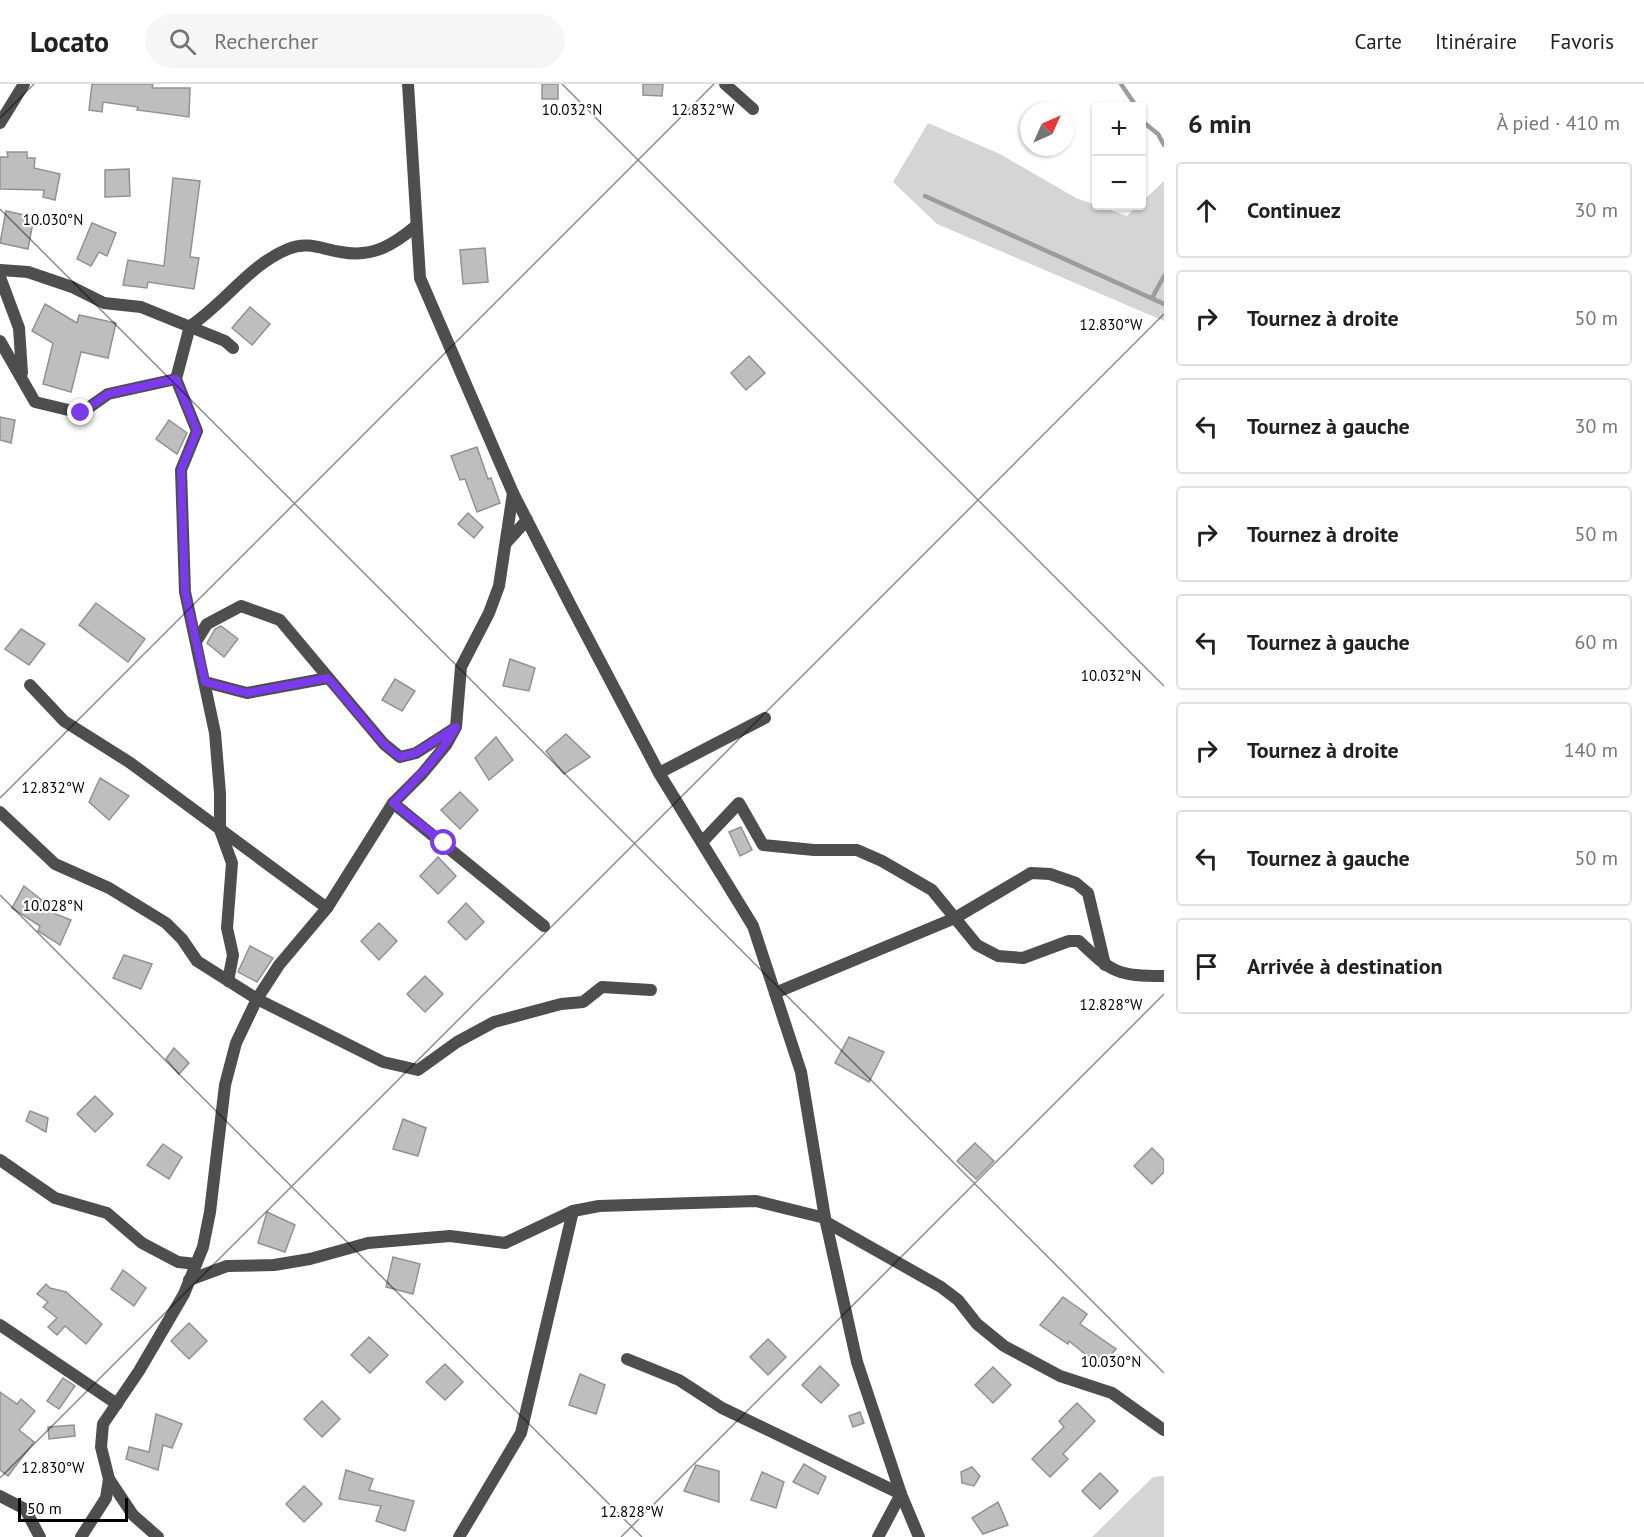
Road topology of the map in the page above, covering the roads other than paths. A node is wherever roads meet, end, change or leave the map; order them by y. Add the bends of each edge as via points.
1 (24, 84) edge
2 (408, 84) edge
3 (725, 84) edge
4 (753, 109) dead end
5 (0, 123) edge
6 (416, 226) junction
7 (0, 270) edge
8 (0, 277) edge
9 (190, 326) junction
10 (0, 341) edge
11 (233, 348) dead end
12 (176, 379) junction
13 (23, 383) junction
14 (513, 493) junction
15 (527, 520) junction
16 (506, 543) junction
17 (196, 640) junction
18 (328, 678) junction
19 (205, 682) junction
20 (30, 685) dead end
21 (765, 718) dead end
22 (456, 727) junction
23 (659, 773) junction
24 (393, 803) junction
25 (0, 812) edge
26 (220, 830) junction
27 (702, 842) junction
28 (327, 908) junction
29 (955, 918) junction
30 (543, 926) dead end
31 (1105, 966) junction
32 (1164, 976) edge
33 (228, 981) junction
34 (651, 990) dead end
35 (775, 993) junction
36 (257, 999) junction
37 (0, 1160) edge
38 (573, 1211) junction
39 (825, 1220) junction
40 (178, 1262) junction
41 (196, 1264) junction
42 (189, 1280) junction
43 (184, 1294) junction
44 (0, 1324) edge
45 (627, 1359) dead end
46 (117, 1404) junction
47 (1164, 1430) edge
48 (109, 1479) junction
49 (901, 1494) junction
50 (0, 1496) edge
51 (40, 1537) edge
52 (81, 1537) edge
53 (158, 1537) edge
54 (459, 1537) edge
55 (878, 1537) edge
56 (919, 1537) edge

1 - 5 street
2 - 6 street
3 - 4 street
6 - 9 street via 392,246 371,254 313,244 290,248 266,260 212,311
6 - 14 street via 420,278
7 - 9 street via 28,272 104,303 141,307
8 - 13 street via 19,328
9 - 11 street
9 - 12 street
10 - 13 street
12 - 13 street via 108,394 81,413 35,402
12 - 17 street via 197,431 181,470 185,592
14 - 15 street
14 - 16 street
15 - 16 street
15 - 23 street
16 - 22 street via 499,586 461,667
17 - 18 street via 207,624 241,606 280,620
17 - 19 street
18 - 19 street via 247,693
18 - 22 street via 384,744 400,757 416,753
19 - 26 street via 218,763
20 - 26 street via 64,721 129,762
21 - 23 street
22 - 24 street via 428,767
23 - 27 street
24 - 28 street
24 - 30 street
25 - 33 street via 55,864 109,888 166,923 197,961
26 - 28 street
26 - 33 street via 232,863 227,928 233,955
27 - 29 street via 739,803 763,845 857,850 932,890
27 - 35 street via 753,926
28 - 36 street via 279,965
29 - 31 street via 977,945 998,956 1023,958 1079,941
29 - 31 street via 1031,873 1076,882 1088,892
29 - 35 street
31 - 32 street via 1127,976
33 - 36 street
34 - 36 street via 602,987 584,1002 561,1004 494,1022 418,1070 383,1062
35 - 39 street via 801,1072
36 - 41 street via 236,1043 225,1085 210,1212
37 - 40 street via 55,1198 106,1213 142,1244
38 - 39 street via 599,1206 756,1201
38 - 42 street via 505,1243 450,1236 368,1243 274,1265 227,1266
38 - 54 street via 521,1433
39 - 47 street via 941,1287 1004,1346 1060,1376 1112,1393
39 - 49 street via 857,1362
40 - 41 street
40 - 43 street
41 - 42 street
42 - 43 street
43 - 46 street
44 - 46 street
45 - 49 street via 680,1380 722,1408
46 - 48 street via 103,1424 101,1447
48 - 52 street via 106,1498
48 - 53 street via 132,1515
49 - 55 street
49 - 56 street
50 - 51 street via 25,1509

